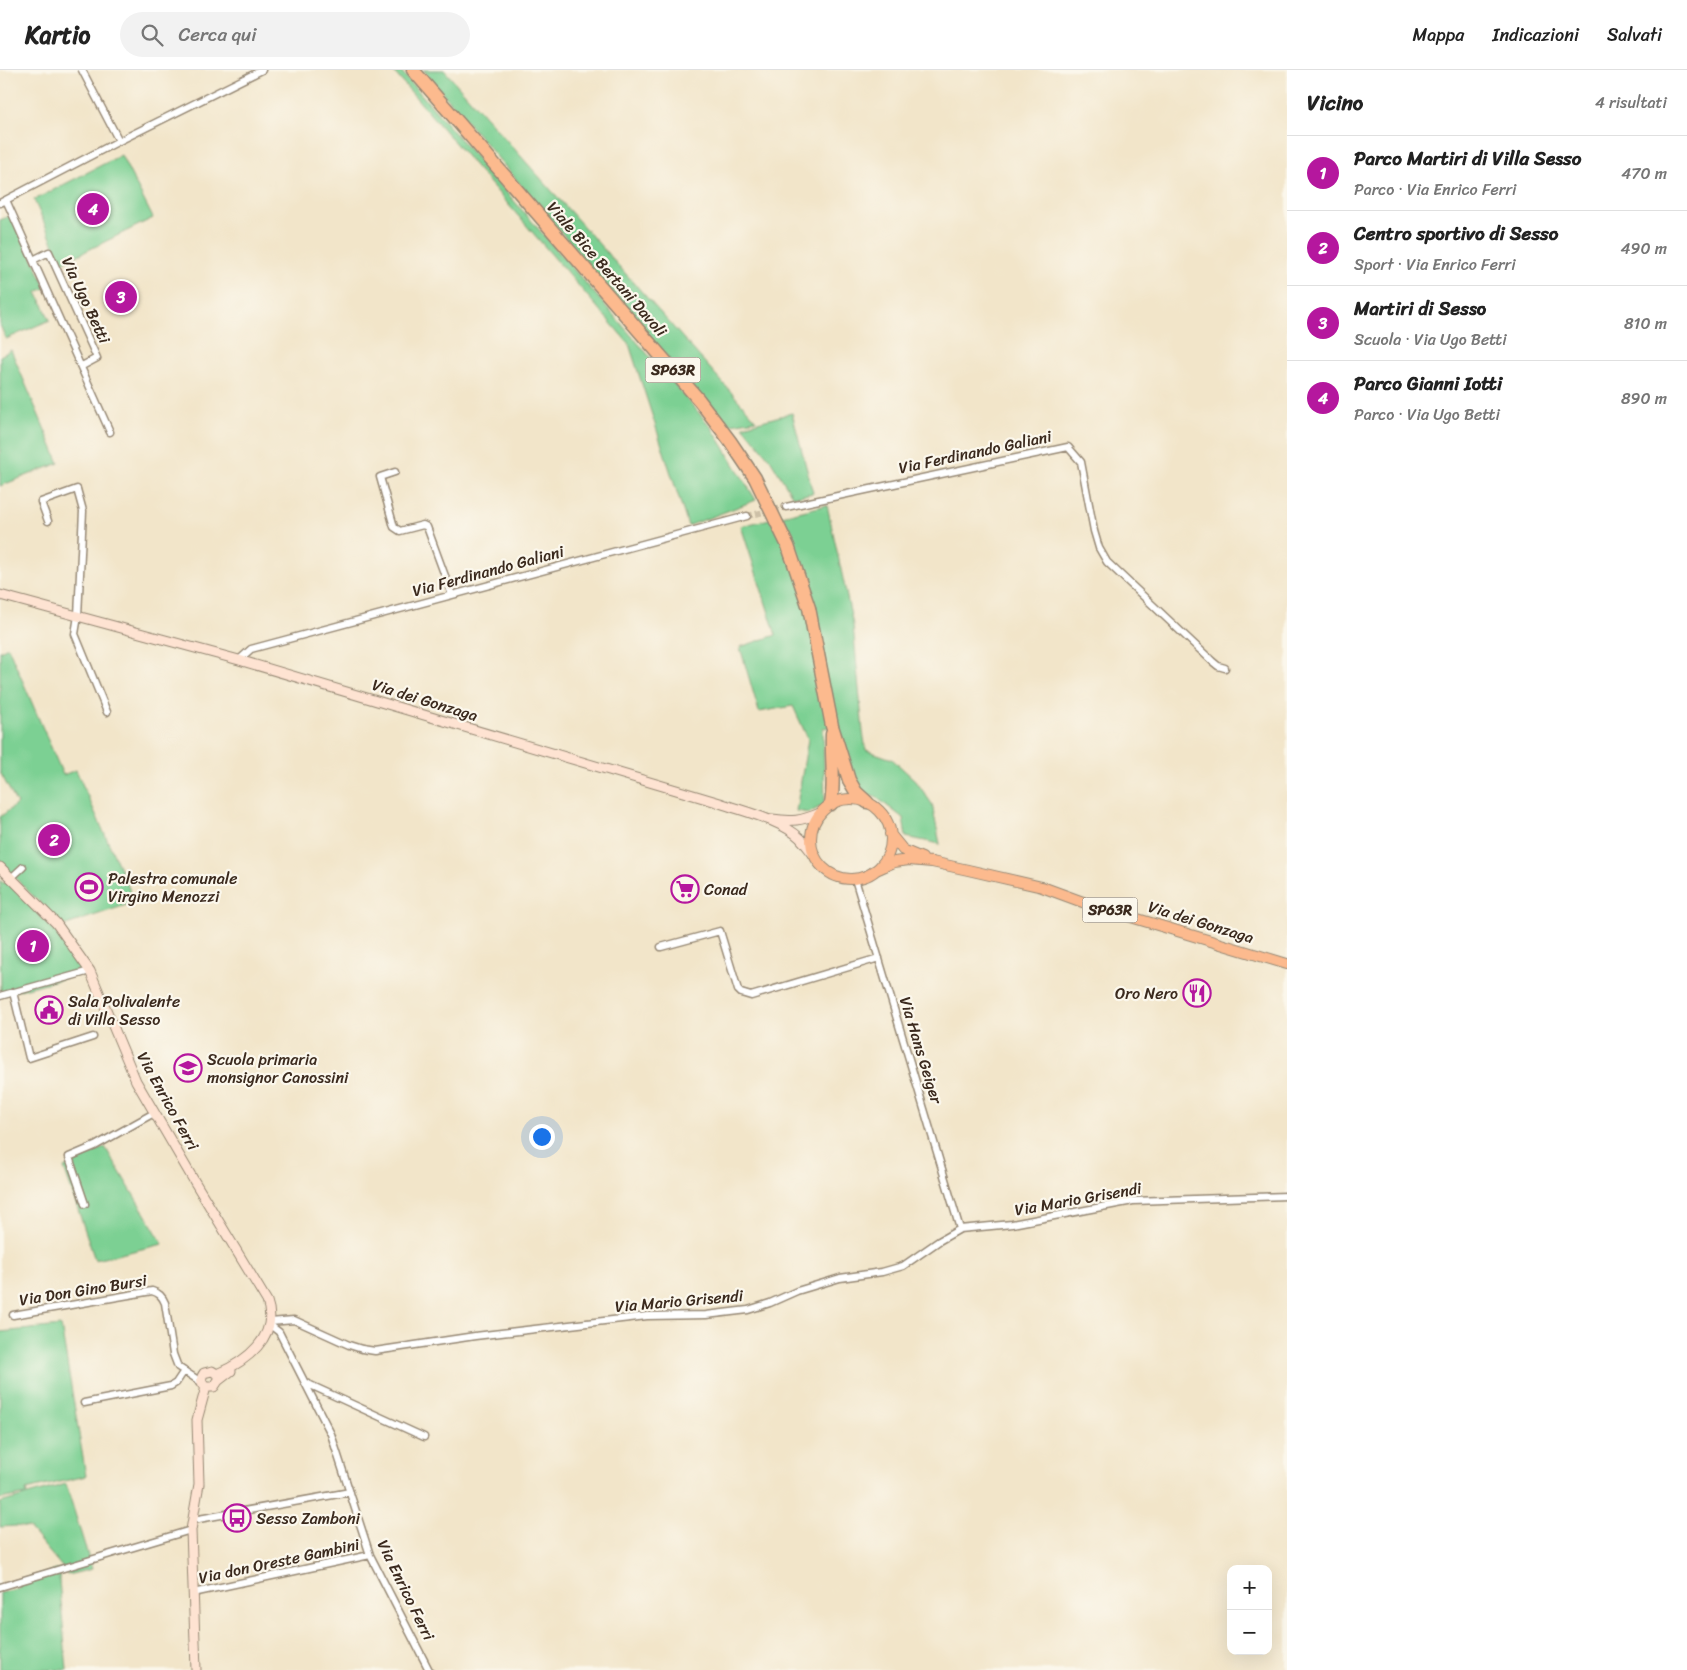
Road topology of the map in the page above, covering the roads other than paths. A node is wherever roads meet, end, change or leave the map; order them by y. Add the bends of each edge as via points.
1 (82, 70) edge
2 (262, 70) edge
3 (413, 70) edge
4 (119, 141) junction
5 (3, 202) edge
6 (33, 260) junction
7 (82, 366) junction
8 (110, 432) dead end
9 (395, 472) dead end
10 (786, 507) tunnel mouth
11 (747, 516) tunnel mouth
12 (48, 521) dead end
13 (0, 595) edge
14 (452, 595) junction
15 (78, 616) junction
16 (239, 660) junction
17 (1226, 668) dead end
18 (107, 712) dead end
19 (832, 726) junction
20 (867, 802) junction
21 (831, 804) junction
22 (820, 813) junction
23 (762, 818) junction
24 (890, 834) junction
25 (813, 854) junction
26 (932, 862) junction
27 (0, 867) edge
28 (23, 867) dead end
29 (874, 871) junction
30 (11, 878) junction
31 (855, 879) junction
32 (661, 947) dead end
33 (879, 958) junction
34 (1287, 964) edge
35 (90, 971) junction
36 (13, 992) junction
37 (0, 996) edge
38 (94, 1037) dead end
39 (154, 1113) junction
40 (1287, 1196) edge
41 (85, 1204) dead end
42 (960, 1229) junction
43 (13, 1315) dead end
44 (270, 1323) junction
45 (185, 1372) junction
46 (209, 1381) junction
47 (306, 1384) junction
48 (84, 1403) dead end
49 (424, 1437) dead end
50 (350, 1492) junction
51 (193, 1520) junction
52 (191, 1530) junction
53 (370, 1555) junction
54 (0, 1587) edge
55 (193, 1593) junction
56 (196, 1670) edge
57 (428, 1670) edge

1 - 4 street
2 - 4 street, Via Ugo Betti
3 - 19 highway, Viale Bice Bertani Davoli / SP63R via 699,400 751,472 780,529 803,590
4 - 5 street, Via Ugo Betti
5 - 6 street, Via Ugo Betti
6 - 7 street, Via Ugo Betti
6 - 7 street, Via Ugo Betti via 48,252 97,358
7 - 8 street, Via Ugo Betti
9 - 14 street via 380,477 394,527 400,531 423,525 427,527
10 - 17 street, Via Ferdinando Galiani via 1068,447 1081,462 1094,531 1107,562 1212,661
11 - 14 street, Via Ferdinando Galiani
12 - 15 street via 42,502 77,489 83,511
13 - 15 main road, Via dei Gonzaga
14 - 16 street, Via Ferdinando Galiani via 251,649
15 - 16 main road, Via dei Gonzaga
15 - 18 street via 74,634
16 - 23 main road, Via dei Gonzaga
19 - 20 highway, SP63R via 849,780
19 - 21 highway, SP63R via 834,782
20 - 21 main road via 849,799
20 - 24 main road, SP63R via 883,815
21 - 22 main road
22 - 23 main road, Via dei Gonzaga via 788,822
22 - 25 main road via 811,832
23 - 25 main road, Via dei Gonzaga via 800,838
24 - 26 main road, SP63R via 903,850
24 - 29 main road via 887,855
25 - 31 main road via 830,873
26 - 29 main road, SP63R via 894,862
26 - 34 main road, Via dei Gonzaga / SP63R via 1042,888
27 - 30 main road, Via Enrico Ferri
28 - 30 street
29 - 31 main road, SP63R
30 - 35 main road, Via Enrico Ferri via 56,923
31 - 33 street, Via Hans Geiger
32 - 33 street via 720,932 738,990 751,996
33 - 42 street, Via Hans Geiger
35 - 36 street
35 - 39 main road, Via Enrico Ferri via 128,1062
36 - 37 street
36 - 38 street via 29,1058
39 - 41 street via 69,1157
39 - 44 main road, Via Enrico Ferri via 265,1295 270,1307
40 - 42 street, Via Mario Grisendi via 1133,1201 1012,1224
42 - 44 street, Via Mario Grisendi via 903,1266 840,1278 748,1310 706,1315 647,1316 375,1351 349,1344 294,1320
43 - 45 street, Via Don Gino Bursi via 152,1291 162,1296 165,1303 173,1354 178,1367
44 - 46 main road via 260,1344 246,1358
44 - 47 street, Via Enrico Ferri via 280,1332
45 - 46 street
45 - 48 street via 171,1386
46 - 51 main road via 197,1420 199,1484
47 - 49 street
47 - 50 street, Via Enrico Ferri via 331,1434
50 - 51 street
50 - 53 street, Via Enrico Ferri
51 - 52 main road
52 - 54 street
52 - 55 main road
53 - 55 street, Via don Oreste Gambini
53 - 57 street, Via Enrico Ferri
55 - 56 main road

